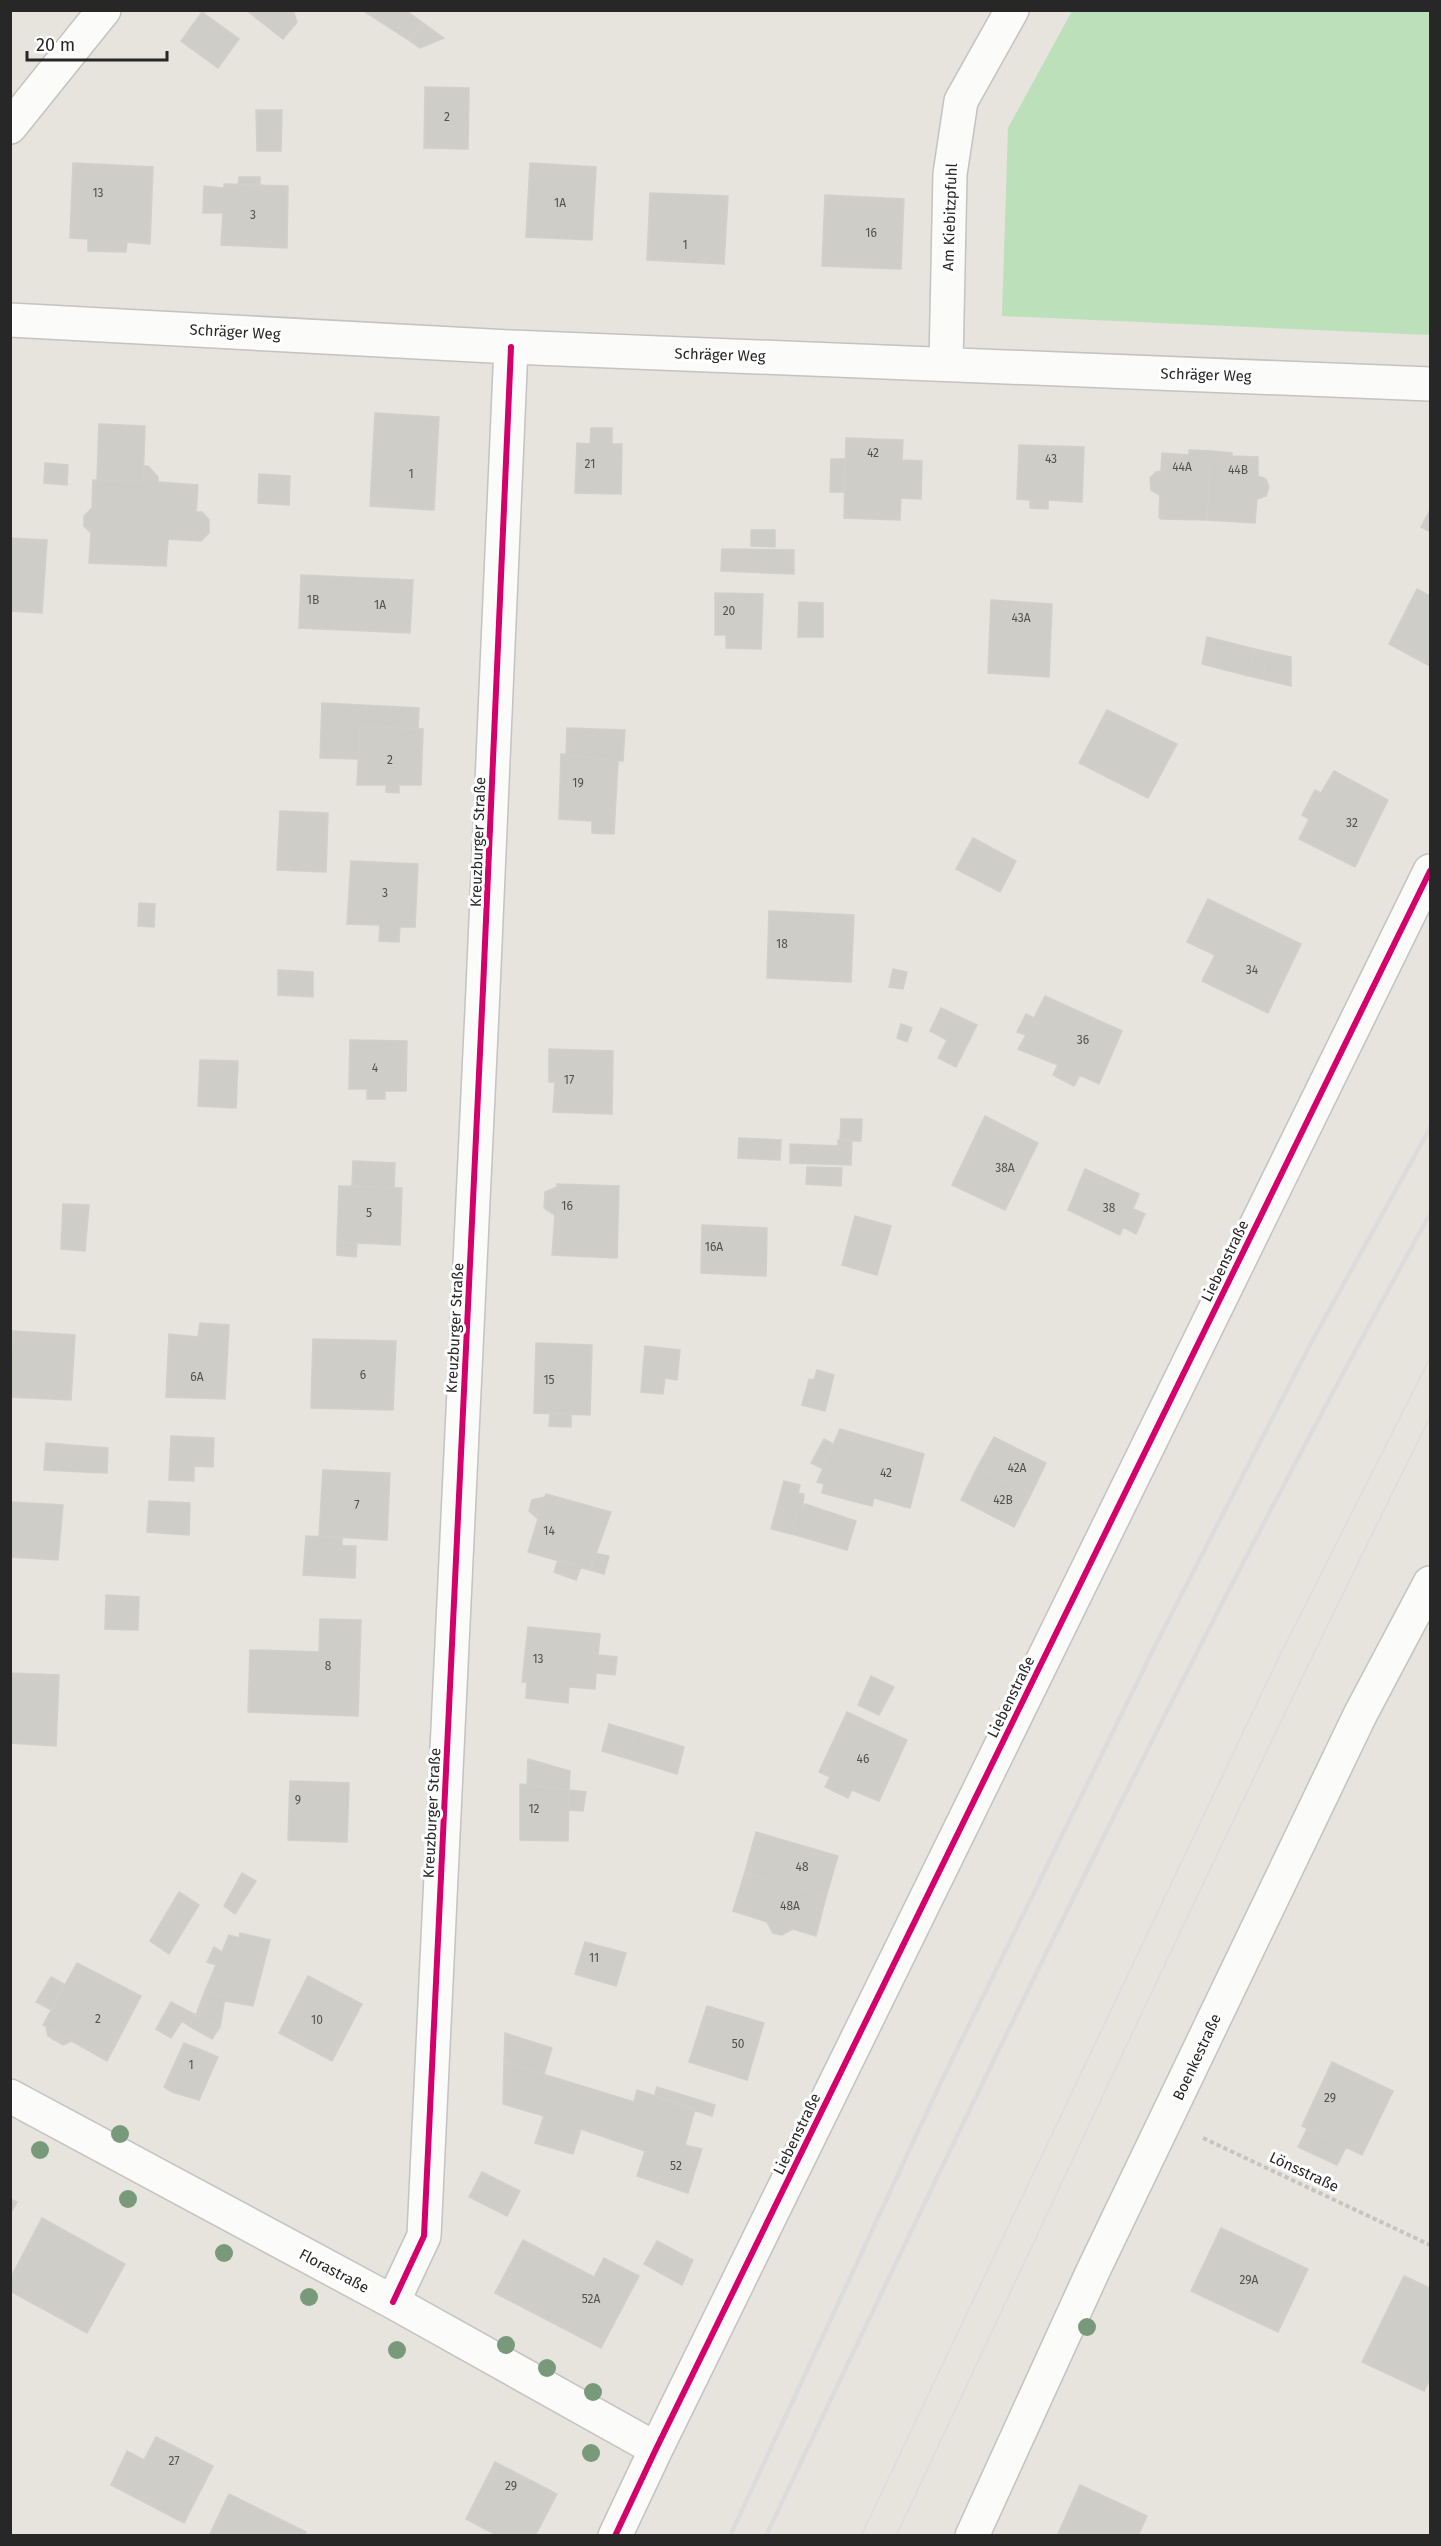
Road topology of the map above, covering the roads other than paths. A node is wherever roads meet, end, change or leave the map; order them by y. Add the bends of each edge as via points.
1 (104, 10) edge
2 (1012, 10) edge
3 (10, 127) edge
4 (10, 320) edge
5 (511, 347) junction
6 (946, 364) junction
7 (1431, 384) edge
8 (1431, 871) edge
9 (1431, 1582) edge
10 (10, 2096) edge
11 (393, 2302) junction
12 (656, 2449) junction
13 (615, 2535) edge
14 (972, 2535) edge

1 - 3 street
2 - 6 street, Am Kiebitzpfuhl via 961,101 950,174
4 - 5 street, Schräger Weg
5 - 6 street, Schräger Weg
5 - 11 street, Kreuzburger Straße via 424,2236
6 - 7 street, Schräger Weg
8 - 12 street, Liebenstraße
9 - 14 street, Boenkestraße via 1360,1715
10 - 11 street, Florastraße
11 - 12 street, Florastraße
12 - 13 street, Liebenstraße

